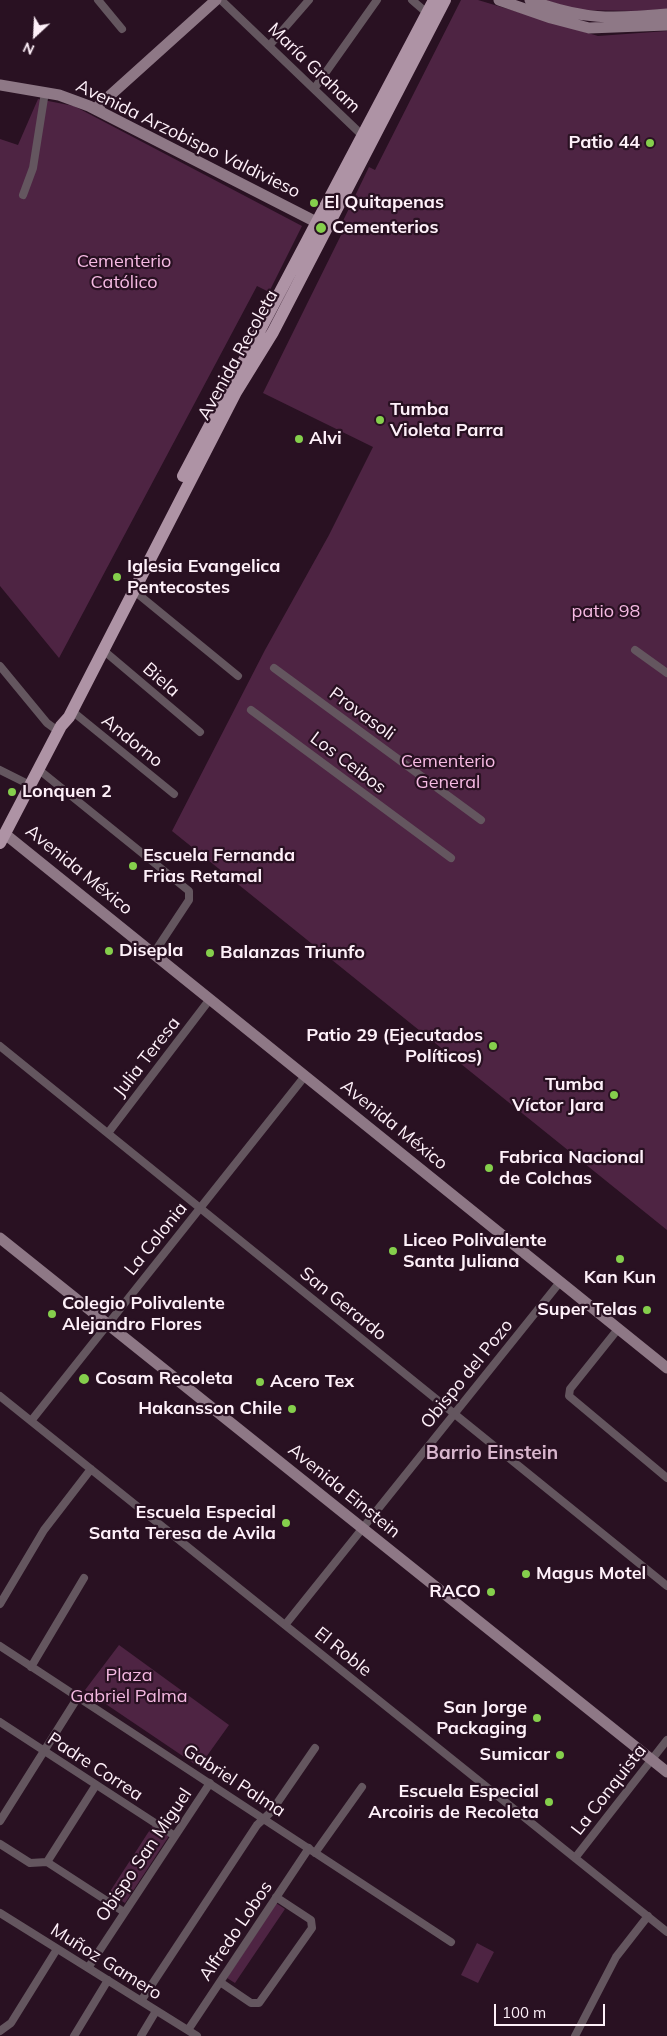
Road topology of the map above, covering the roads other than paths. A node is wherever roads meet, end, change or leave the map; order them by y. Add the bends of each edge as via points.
1 (98, 0) edge
2 (216, 0) edge
3 (308, 0) edge
4 (377, 0) edge
5 (412, 0) edge
6 (434, 0) edge
7 (445, 0) edge
8 (498, 0) edge
9 (530, 0) edge
10 (427, 13) junction
11 (667, 14) edge
12 (667, 26) edge
13 (122, 29) dead end
14 (269, 46) junction
15 (0, 85) edge
16 (314, 89) junction
17 (45, 92) junction
18 (95, 109) junction
19 (363, 136) junction
20 (23, 195) dead end
21 (322, 225) junction
22 (133, 590) junction
23 (103, 650) junction
24 (634, 650) dead end
25 (0, 666) edge
26 (274, 668) dead end
27 (667, 673) edge
28 (238, 676) dead end
29 (251, 710) dead end
30 (72, 712) junction
31 (59, 729) junction
32 (200, 732) dead end
33 (38, 769) junction
34 (0, 770) edge
35 (30, 785) junction
36 (174, 794) dead end
37 (481, 820) dead end
38 (2, 838) edge
39 (451, 858) dead end
40 (154, 953) junction
41 (210, 999) junction
42 (0, 1046) edge
43 (305, 1076) junction
44 (108, 1133) junction
45 (201, 1207) junction
46 (0, 1238) edge
47 (560, 1282) junction
48 (107, 1324) junction
49 (618, 1329) junction
50 (667, 1368) edge
51 (0, 1396) edge
52 (454, 1413) junction
53 (30, 1420) junction
54 (91, 1469) junction
55 (667, 1478) edge
56 (362, 1528) junction
57 (84, 1578) dead end
58 (667, 1586) edge
59 (0, 1604) edge
60 (285, 1625) junction
61 (0, 1646) edge
62 (31, 1667) junction
63 (78, 1697) junction
64 (0, 1722) edge
65 (667, 1740) edge
66 (315, 1748) dead end
67 (44, 1751) junction
68 (652, 1759) junction
69 (667, 1772) edge
70 (210, 1784) junction
71 (96, 1785) junction
72 (362, 1787) dead end
73 (264, 1819) junction
74 (0, 1821) edge
75 (175, 1836) junction
76 (0, 1844) edge
77 (312, 1850) junction
78 (575, 1858) junction
79 (47, 1862) junction
80 (276, 1896) junction
81 (124, 1912) junction
82 (0, 1913) edge
83 (648, 1916) junction
84 (667, 1932) edge
85 (451, 1942) dead end
86 (57, 1948) junction
87 (88, 1968) junction
88 (108, 1980) junction
89 (220, 1982) junction
90 (141, 2001) junction
91 (156, 2011) junction
92 (188, 2030) junction
93 (0, 2031) edge
94 (74, 2036) edge
95 (141, 2036) edge
96 (197, 2036) edge
97 (575, 2036) edge

1 - 13 street
2 - 14 street, María Graham
2 - 18 main road
3 - 14 street
4 - 16 street
5 - 10 street
6 - 10 main road, Avenida Recoleta
7 - 21 main road, Avenida Recoleta
8 - 12 main road via 589,28
9 - 11 main road via 583,16 610,18
10 - 19 main road, Avenida Recoleta
14 - 16 street, María Graham
15 - 17 main road, Avenida Arzobispo Valdivieso
16 - 19 street, María Graham
17 - 18 main road, Avenida Arzobispo Valdivieso
17 - 20 street via 33,168
18 - 21 main road, Avenida Arzobispo Valdivieso
19 - 21 main road, Avenida Recoleta
21 - 22 main road, Avenida Recoleta via 270,338 236,392
21 - 31 main road, Avenida Recoleta via 228,388 62,714
22 - 23 main road, Avenida Recoleta
22 - 28 street
23 - 30 main road, Avenida Recoleta
23 - 32 street, Biela
24 - 27 street
25 - 31 street via 47,723
26 - 37 street, Provasoli
29 - 39 street, Los Ceibos
30 - 31 main road, Avenida Recoleta
30 - 36 street, Andorno
31 - 33 main road, Avenida Recoleta
33 - 35 main road, Avenida Recoleta
33 - 40 street via 189,891 189,900
34 - 35 street
35 - 38 main road, Avenida Recoleta
38 - 40 main road, Avenida México
40 - 41 main road, Avenida México
41 - 43 main road, Avenida México
41 - 44 street, Julia Teresa
42 - 44 street, San Gerardo
43 - 45 street, La Colonia
43 - 47 main road, Avenida México
44 - 45 street, San Gerardo
45 - 48 street, La Colonia
45 - 52 street, San Gerardo
46 - 48 main road, Avenida Einstein
47 - 49 main road, Avenida México
47 - 52 street, Obispo del Pozo
48 - 53 street, La Colonia
48 - 56 main road, Avenida Einstein
49 - 50 main road, Avenida México
49 - 55 street via 570,1390 569,1396
51 - 53 street, El Roble
52 - 56 street, Obispo del Pozo
52 - 58 street, San Gerardo
53 - 54 street, El Roble
54 - 59 street via 44,1530
54 - 60 street, El Roble
56 - 60 street, Obispo del Pozo
56 - 68 main road, Avenida Einstein
57 - 62 street
60 - 78 street, El Roble
61 - 62 street, Gabriel Palma
62 - 63 street, Gabriel Palma
63 - 67 street
63 - 70 street, Gabriel Palma
64 - 67 street, Padre Correa
65 - 68 street, La Conquista
66 - 73 street
67 - 71 street, Padre Correa
67 - 74 street
68 - 69 main road, Avenida Einstein
68 - 78 street, La Conquista
70 - 73 street, Gabriel Palma
70 - 75 street, Obispo San Miguel
71 - 75 street, Padre Correa
71 - 79 street
72 - 77 street, Alfredo Lobos
73 - 77 street, Gabriel Palma
73 - 90 street
75 - 81 street, Obispo San Miguel
76 - 79 street via 30,1862
77 - 80 street, Alfredo Lobos
77 - 85 street, Gabriel Palma
78 - 83 street, El Roble
79 - 81 street
80 - 89 street, Alfredo Lobos
80 - 89 street via 311,1920 312,1928 259,2003 250,2003
81 - 87 street, Obispo San Miguel
82 - 86 street, Muñoz Gamero
83 - 84 street, El Roble
83 - 97 street via 616,1957
86 - 87 street, Muñoz Gamero
86 - 93 street via 11,2023
87 - 88 street, Muñoz Gamero
88 - 90 street, Muñoz Gamero
88 - 94 street
89 - 92 street, Alfredo Lobos
90 - 91 street, Muñoz Gamero
91 - 92 street, Muñoz Gamero
91 - 95 street
92 - 96 street, Muñoz Gamero

